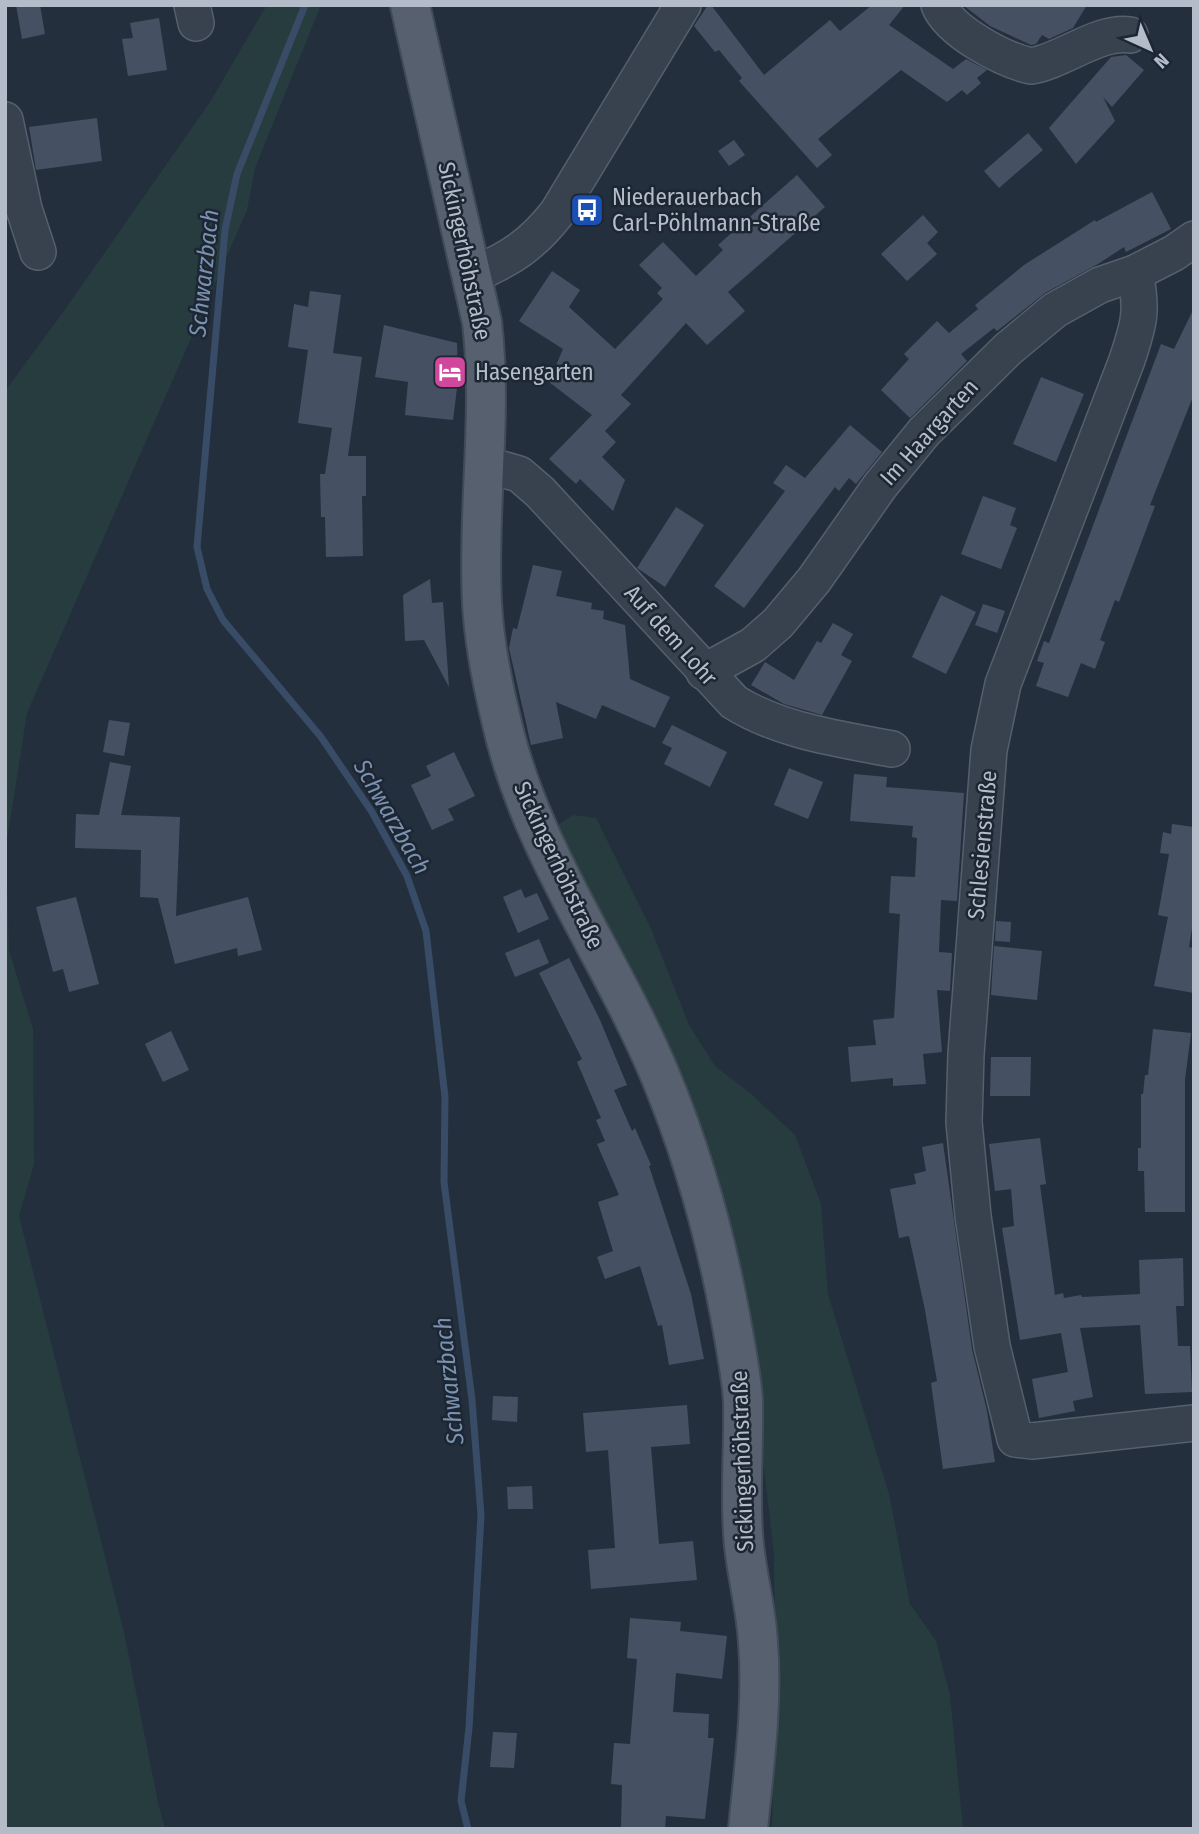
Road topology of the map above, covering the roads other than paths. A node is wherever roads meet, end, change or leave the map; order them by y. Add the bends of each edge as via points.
1 (410, 5) edge
2 (683, 5) edge
3 (939, 5) edge
4 (1130, 35) dead end
5 (5, 120) edge
6 (1194, 239) edge
7 (38, 252) dead end
8 (1135, 273) junction
9 (473, 275) junction
10 (484, 464) junction
11 (704, 671) junction
12 (892, 749) dead end
13 (1194, 1423) edge
14 (748, 1829) edge

1 - 9 main road, Sickingerhöhstraße
2 - 9 street via 558,213 522,250
3 - 4 street via 958,29 999,54 1031,66 1105,38
5 - 7 street
6 - 8 street, Im Haargarten
8 - 11 street, Im Haargarten via 1100,285 1055,310 1008,349 924,432 778,623 752,645
8 - 13 street, Schlesienstraße via 1141,299 1138,326 1003,684 989,750 964,1122 992,1346 1015,1439 1032,1441
9 - 10 main road, Sickingerhöhstraße via 486,359
10 - 11 street, Auf dem Lohr via 519,474 540,492
10 - 14 main road, Sickingerhöhstraße via 482,605 501,721 539,832 659,1074 703,1200 723,1278 743,1399 743,1534 760,1669
11 - 12 street, Auf dem Lohr via 747,711

